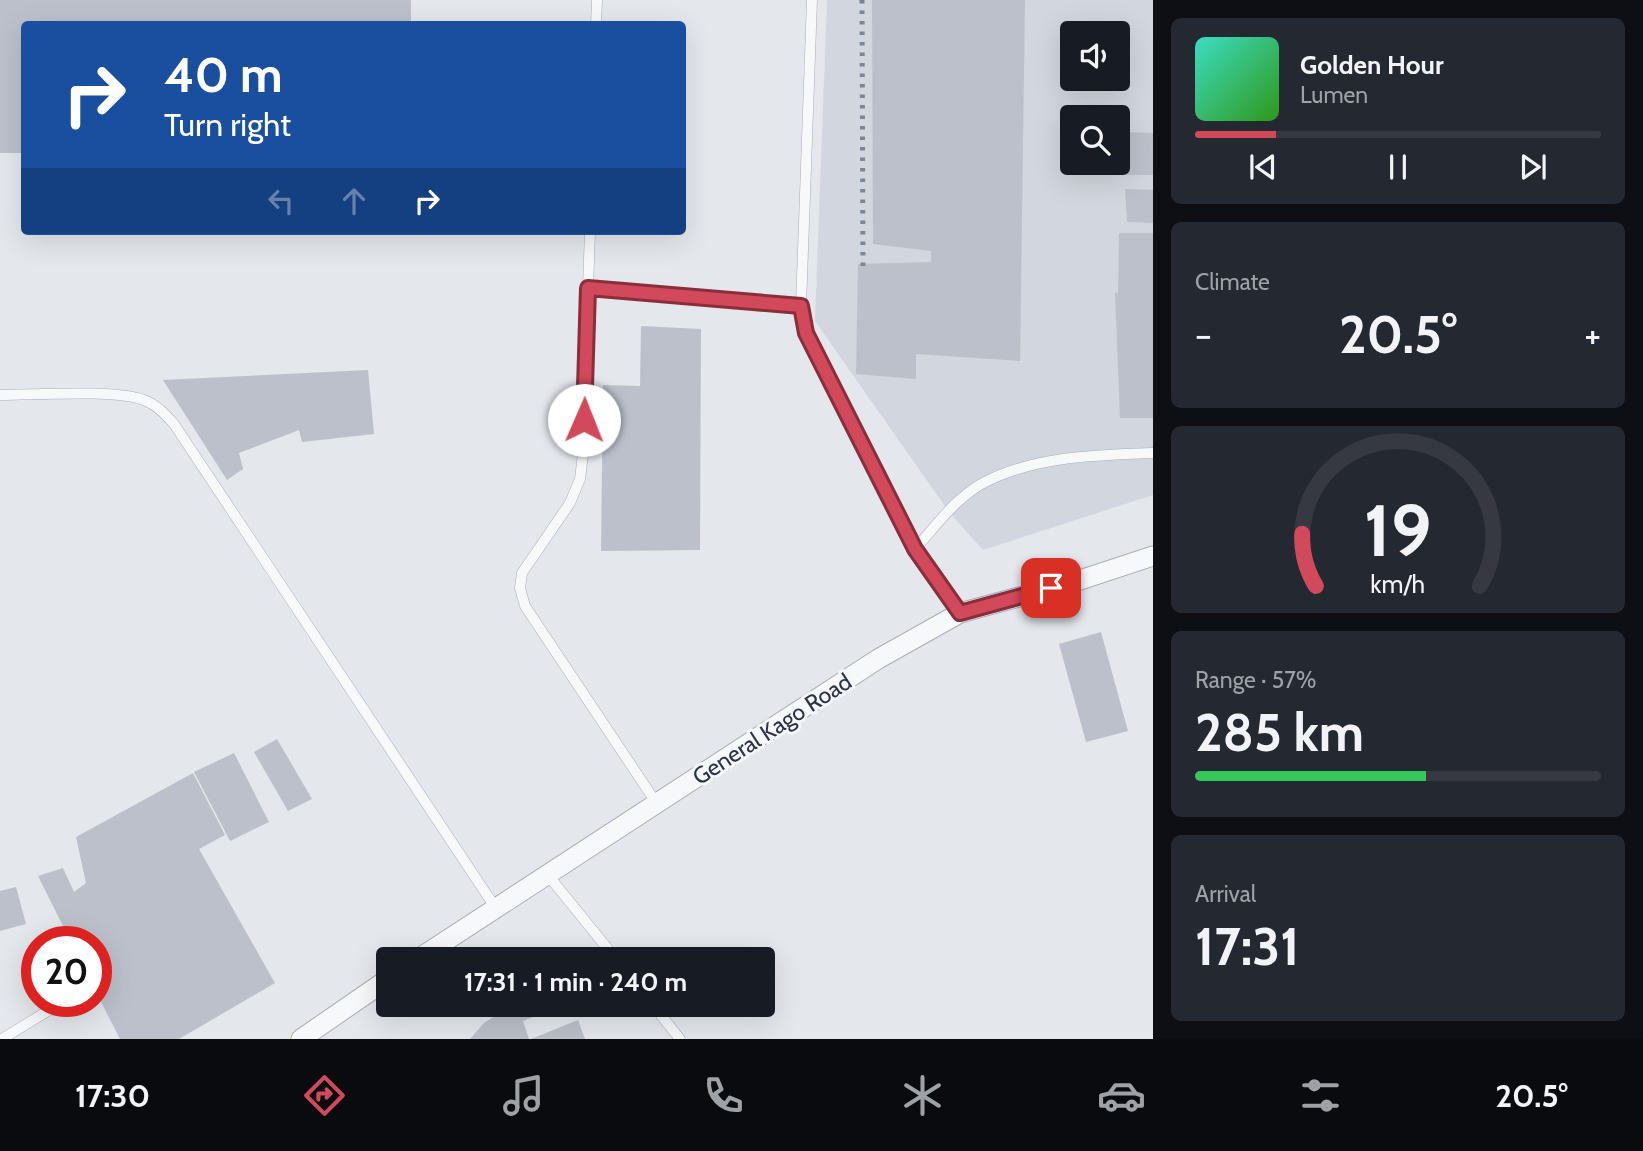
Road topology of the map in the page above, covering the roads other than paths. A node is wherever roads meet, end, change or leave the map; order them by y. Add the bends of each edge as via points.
1 (597, 0) edge
2 (812, 0) edge
3 (596, 21) edge
4 (590, 235) edge
5 (588, 288) junction
6 (801, 306) junction
7 (0, 395) edge
8 (1153, 453) edge
9 (915, 549) junction
10 (1153, 556) edge
11 (960, 613) junction
12 (657, 804) junction
13 (547, 874) junction
14 (495, 907) junction
15 (436, 947) edge
16 (605, 947) edge
17 (376, 987) edge
18 (38, 1017) edge
19 (662, 1017) edge
20 (2, 1039) edge
21 (301, 1039) edge
22 (680, 1039) edge

1 - 3 lane
2 - 6 lane
4 - 5 lane
5 - 6 lane
5 - 12 lane via 580,479 570,503 522,573 520,588 525,606
6 - 9 lane via 806,333
7 - 14 lane via 122,395 162,410
8 - 9 lane via 1095,455 1038,464 984,483 948,512
9 - 11 lane
10 - 11 street, General Kago Road
11 - 12 street, General Kago Road via 878,659
12 - 13 street, General Kago Road
13 - 14 street, General Kago Road
13 - 16 lane
14 - 15 street, General Kago Road
17 - 21 street
18 - 20 lane
19 - 22 lane

